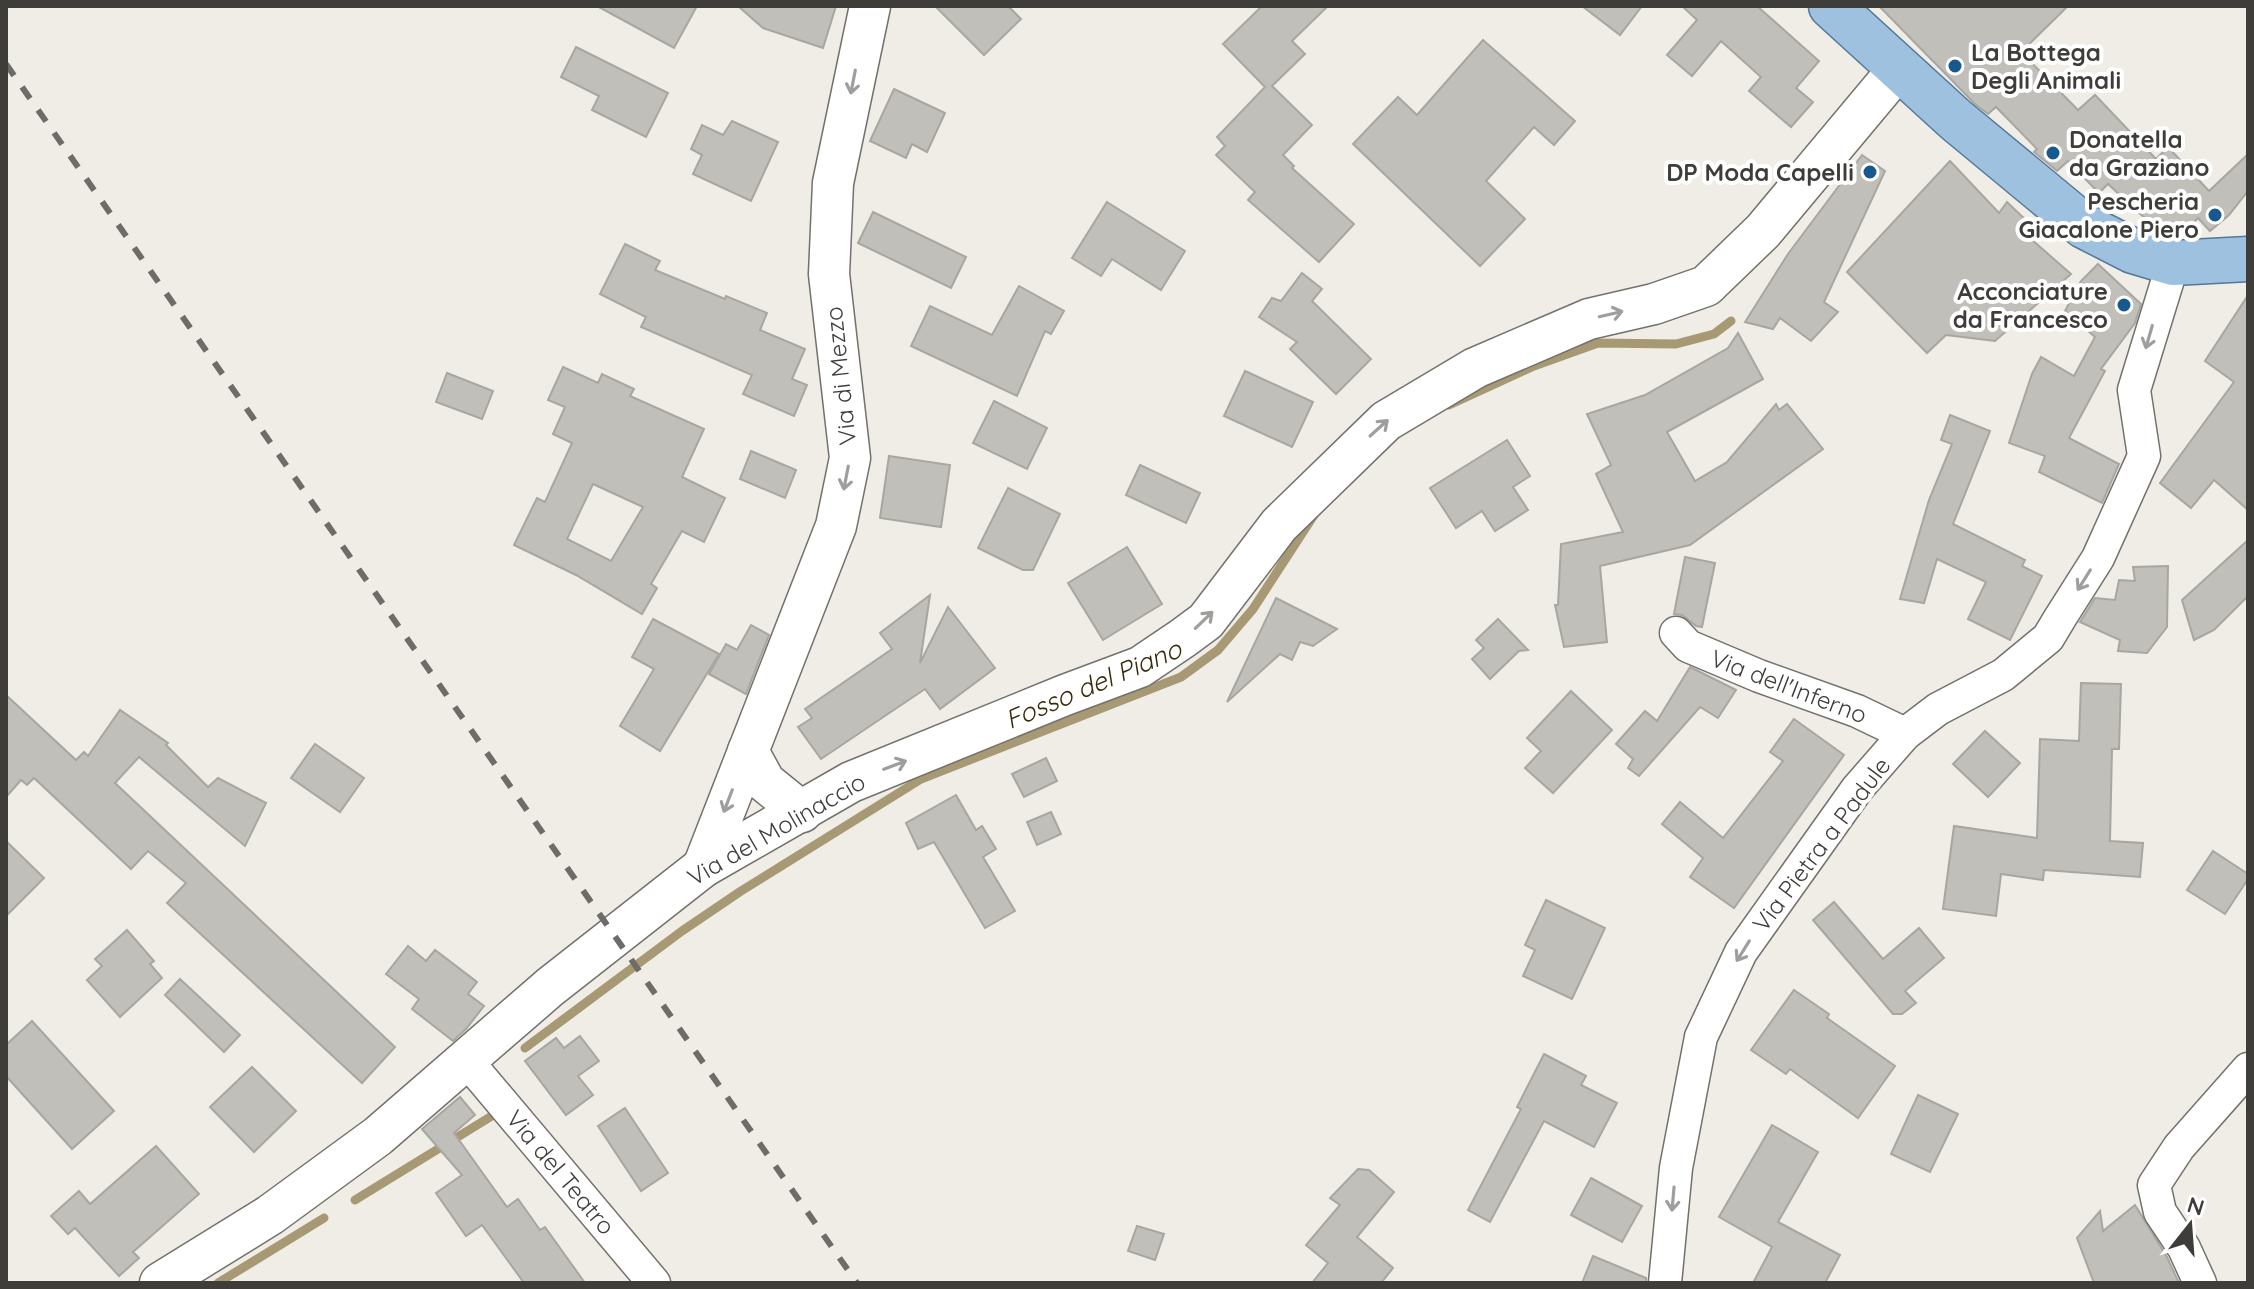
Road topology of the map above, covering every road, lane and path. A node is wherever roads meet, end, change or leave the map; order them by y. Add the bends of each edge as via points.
1 (870, 6) edge
2 (1831, 6) edge
3 (1900, 67) junction
4 (2248, 257) edge
5 (2173, 263) junction
6 (1676, 633) dead end
7 (1905, 734) junction
8 (748, 751) junction
9 (802, 812) junction
10 (703, 867) junction
11 (467, 1061) junction
12 (2248, 1069) edge
13 (160, 1283) edge
14 (654, 1283) edge
15 (1665, 1283) edge
16 (2200, 1283) edge

1 -> 8 street, Via di Mezzo via 832,198 829,274 850,458 836,526
2 - 3 main road
3 - 5 main road via 2084,226 2133,251
9 -> 3 street, Via del Molinaccio via 851,782 1140,667 1206,621 1279,525 1386,421 1475,368 1589,319 1706,286 1763,231
4 - 5 main road
5 -> 7 street, Via Pietra a Padule via 2134,390 2144,456 2098,558 2048,638 2003,675 1938,709
6 - 7 street, Via dell'Inferno via 1688,646
7 -> 15 street, Via Pietra a Padule via 1857,789 1741,952 1701,1037 1676,1168
8 - 9 street via 765,782
8 -> 10 street, Via di Mezzo
9 - 10 street, Via del Molinaccio
10 - 11 street, Via del Molinaccio via 550,987
11 - 13 street, Via del Molinaccio via 280,1208
11 - 14 street, Via del Teatro
12 - 16 street via 2179,1147 2154,1185 2160,1212

